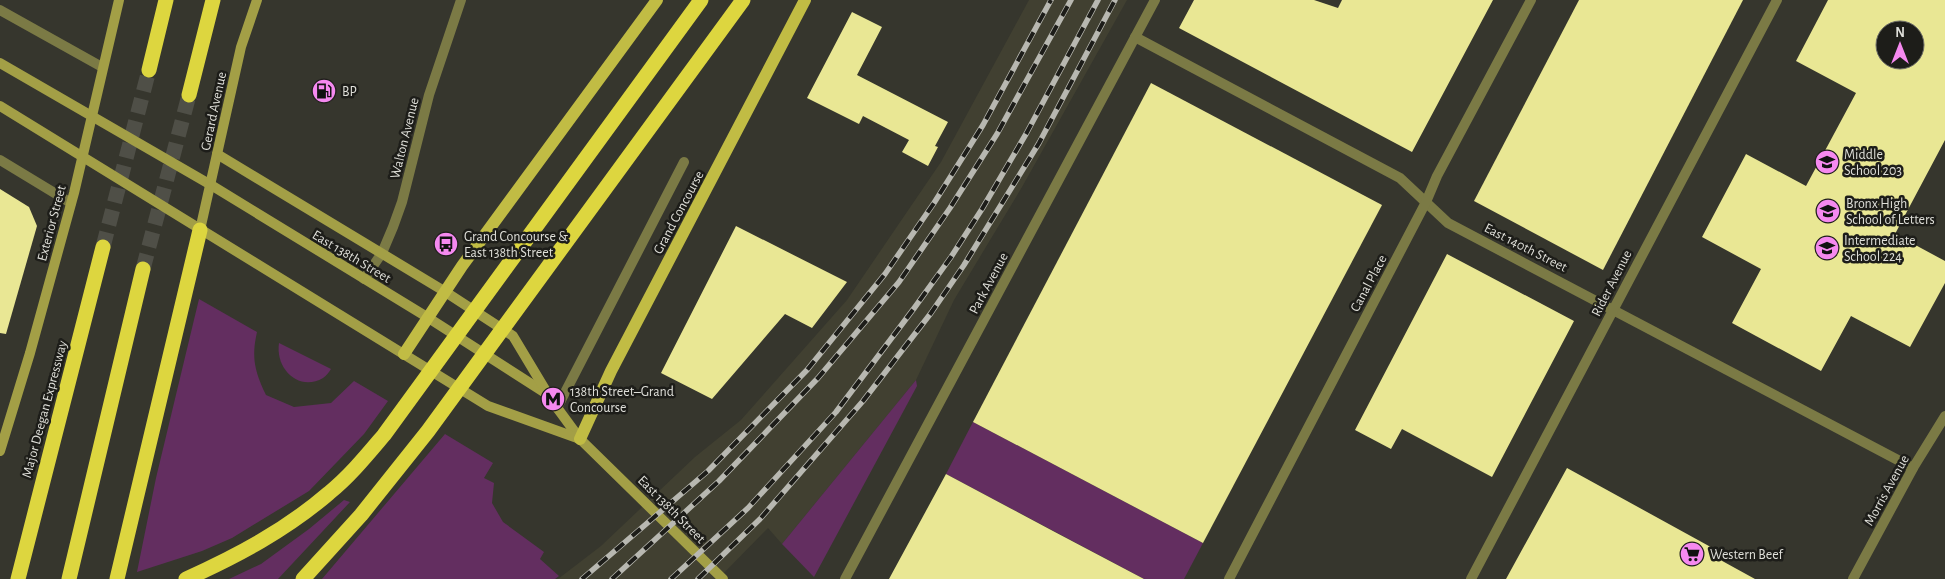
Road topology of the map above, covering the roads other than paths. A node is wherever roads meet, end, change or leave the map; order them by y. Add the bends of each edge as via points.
1 (119, 0) edge
2 (166, 0) edge
3 (212, 0) edge
4 (257, 0) edge
5 (461, 0) edge
6 (657, 0) edge
7 (701, 0) edge
8 (743, 0) edge
9 (805, 0) edge
10 (1155, 0) edge
11 (1531, 0) edge
12 (1777, 0) edge
13 (0, 10) edge
14 (1135, 37) junction
15 (0, 63) edge
16 (102, 67) junction
17 (149, 70) tunnel mouth
18 (189, 95) tunnel mouth
19 (0, 106) edge
20 (92, 117) junction
21 (217, 154) junction
22 (83, 156) junction
23 (0, 160) edge
24 (684, 162) dead end
25 (211, 185) junction
26 (1426, 202) junction
27 (71, 203) junction
28 (200, 230) junction
29 (103, 247) tunnel mouth
30 (382, 253) junction
31 (143, 269) tunnel mouth
32 (364, 279) junction
33 (444, 291) junction
34 (1613, 308) junction
35 (427, 317) junction
36 (404, 354) junction
37 (547, 394) junction
38 (557, 408) junction
39 (1945, 416) edge
40 (580, 439) junction
41 (0, 451) edge
42 (1913, 468) junction
43 (18, 579) edge
44 (70, 579) edge
45 (117, 579) edge
46 (186, 579) edge
47 (303, 579) edge
48 (723, 579) edge
49 (845, 579) edge
50 (1229, 579) edge
51 (1471, 579) edge
52 (1853, 579) edge

1 - 16 main road, Exterior Street
2 - 17 highway
3 - 18 highway
4 - 21 main road, Gerard Avenue via 241,47
5 - 30 street, Walton Avenue via 422,118 402,202
6 - 33 main road
7 - 46 highway via 366,456 329,493 284,528
8 - 47 highway via 428,431 361,515
9 - 40 main road, Grand Concourse via 611,372
10 - 14 street, Park Avenue
11 - 26 street, Canal Place
12 - 34 street, Rider Avenue
13 - 16 street
14 - 26 street, East 140th Street via 1400,178
14 - 49 street, Park Avenue
15 - 20 main road, East 138th Street
16 - 20 main road, Exterior Street
19 - 22 main road, East 138th Street
20 - 22 main road, Exterior Street
20 - 25 main road, East 138th Street
21 - 25 main road, Gerard Avenue
21 - 30 main road
22 - 27 main road, Exterior Street
22 - 28 main road, East 138th Street
23 - 27 street
24 - 38 street
25 - 28 main road, Gerard Avenue
25 - 32 main road, East 138th Street
26 - 34 street, East 140th Street via 1448,223
26 - 50 street, Canal Place
27 - 41 main road, Exterior Street
28 - 36 main road, East 138th Street
28 - 45 highway
29 - 43 highway, Major Deegan Expressway
30 - 32 street, Walton Avenue
30 - 33 main road
31 - 44 highway
32 - 35 main road, East 138th Street
33 - 35 main road
33 - 37 main road via 513,336
34 - 42 street, East 140th Street
34 - 51 street, Rider Avenue
35 - 36 main road
35 - 37 main road, East 138th Street
36 - 40 main road, East 138th Street via 488,406
37 - 38 main road, East 138th Street
38 - 40 main road, East 138th Street
39 - 42 street, Morris Avenue
40 - 48 main road, East 138th Street
42 - 52 street, Morris Avenue

